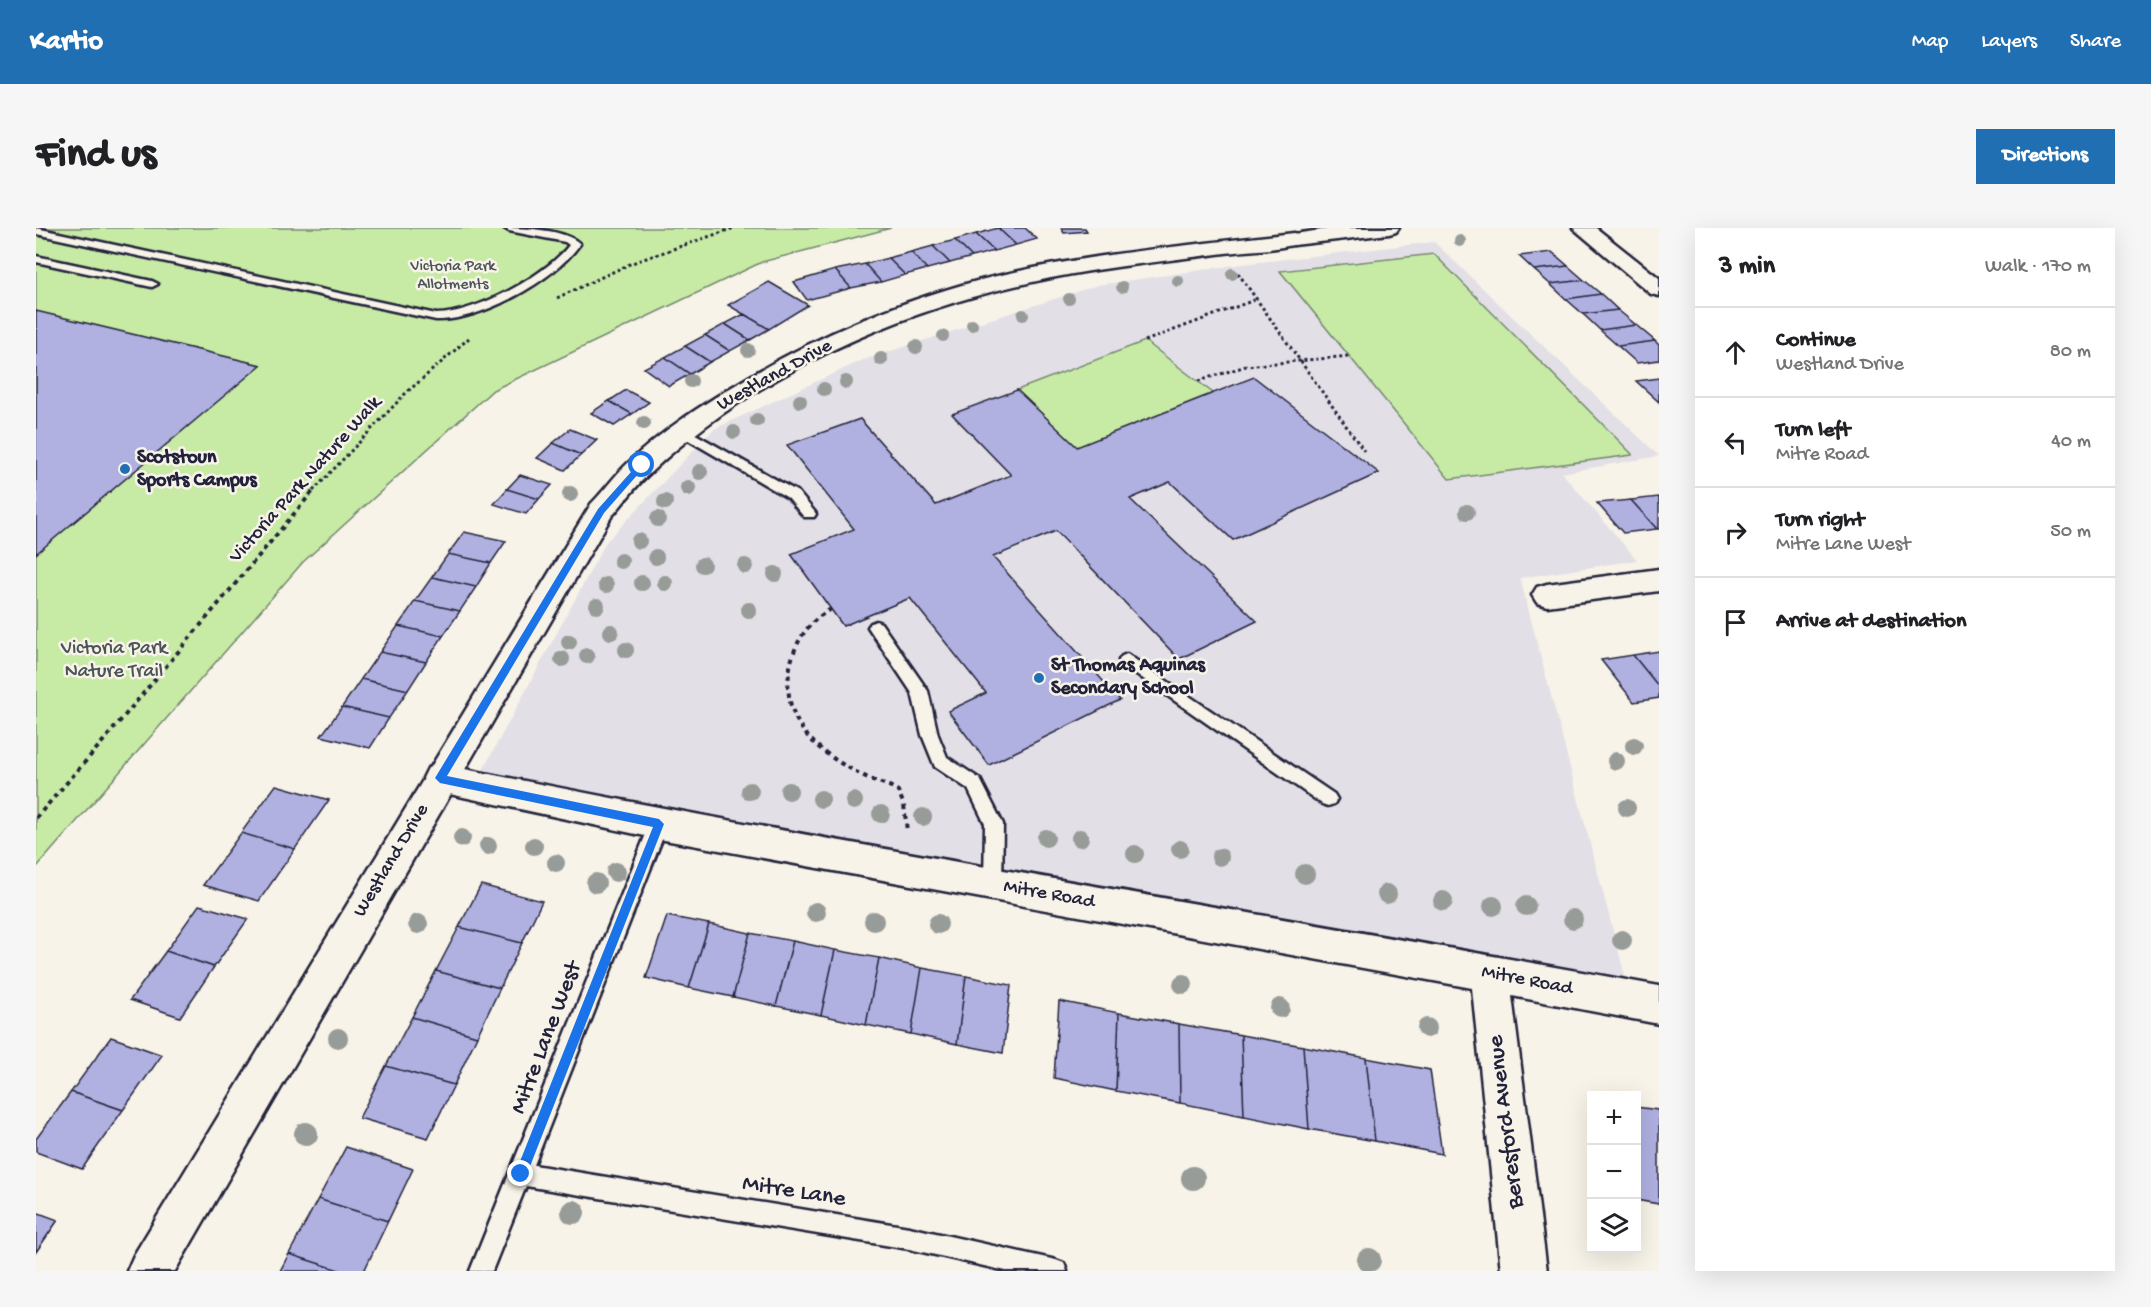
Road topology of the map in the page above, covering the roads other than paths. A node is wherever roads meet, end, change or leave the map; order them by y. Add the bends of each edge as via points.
1 (509, 228) edge
2 (1389, 228) edge
3 (1583, 228) edge
4 (36, 231) edge
5 (1289, 234) edge
6 (36, 259) edge
7 (152, 284) dead end
8 (1659, 289) edge
9 (683, 431) junction
10 (809, 514) dead end
11 (1659, 580) edge
12 (1547, 595) dead end
13 (876, 627) dead end
14 (1127, 660) dead end
15 (440, 778) junction
16 (1328, 799) dead end
17 (659, 824) junction
18 (993, 885) junction
19 (1490, 974) junction
20 (1659, 1005) edge
21 (521, 1174) junction
22 (150, 1271) edge
23 (481, 1271) edge
24 (1056, 1271) edge
25 (1524, 1271) edge

1 - 4 lane via 568,239 575,244 560,260 503,297 445,318
2 - 5 street, Westland Drive
3 - 8 street
5 - 9 street, Westland Drive via 1039,274 921,306 832,343 737,392
6 - 7 lane
9 - 10 lane via 793,495
9 - 15 street, Westland Drive via 642,465 601,511
11 - 12 street
13 - 18 lane via 920,691 941,762 974,784 994,824
14 - 16 lane
15 - 17 street, Mitre Road
15 - 22 street, Westland Drive
17 - 18 street, Mitre Road
17 - 21 lane, Mitre Lane West
18 - 19 street, Mitre Road
19 - 20 street, Mitre Road
19 - 25 street, Beresford Avenue
21 - 23 lane, Mitre Lane West
21 - 24 lane, Mitre Lane via 909,1238

